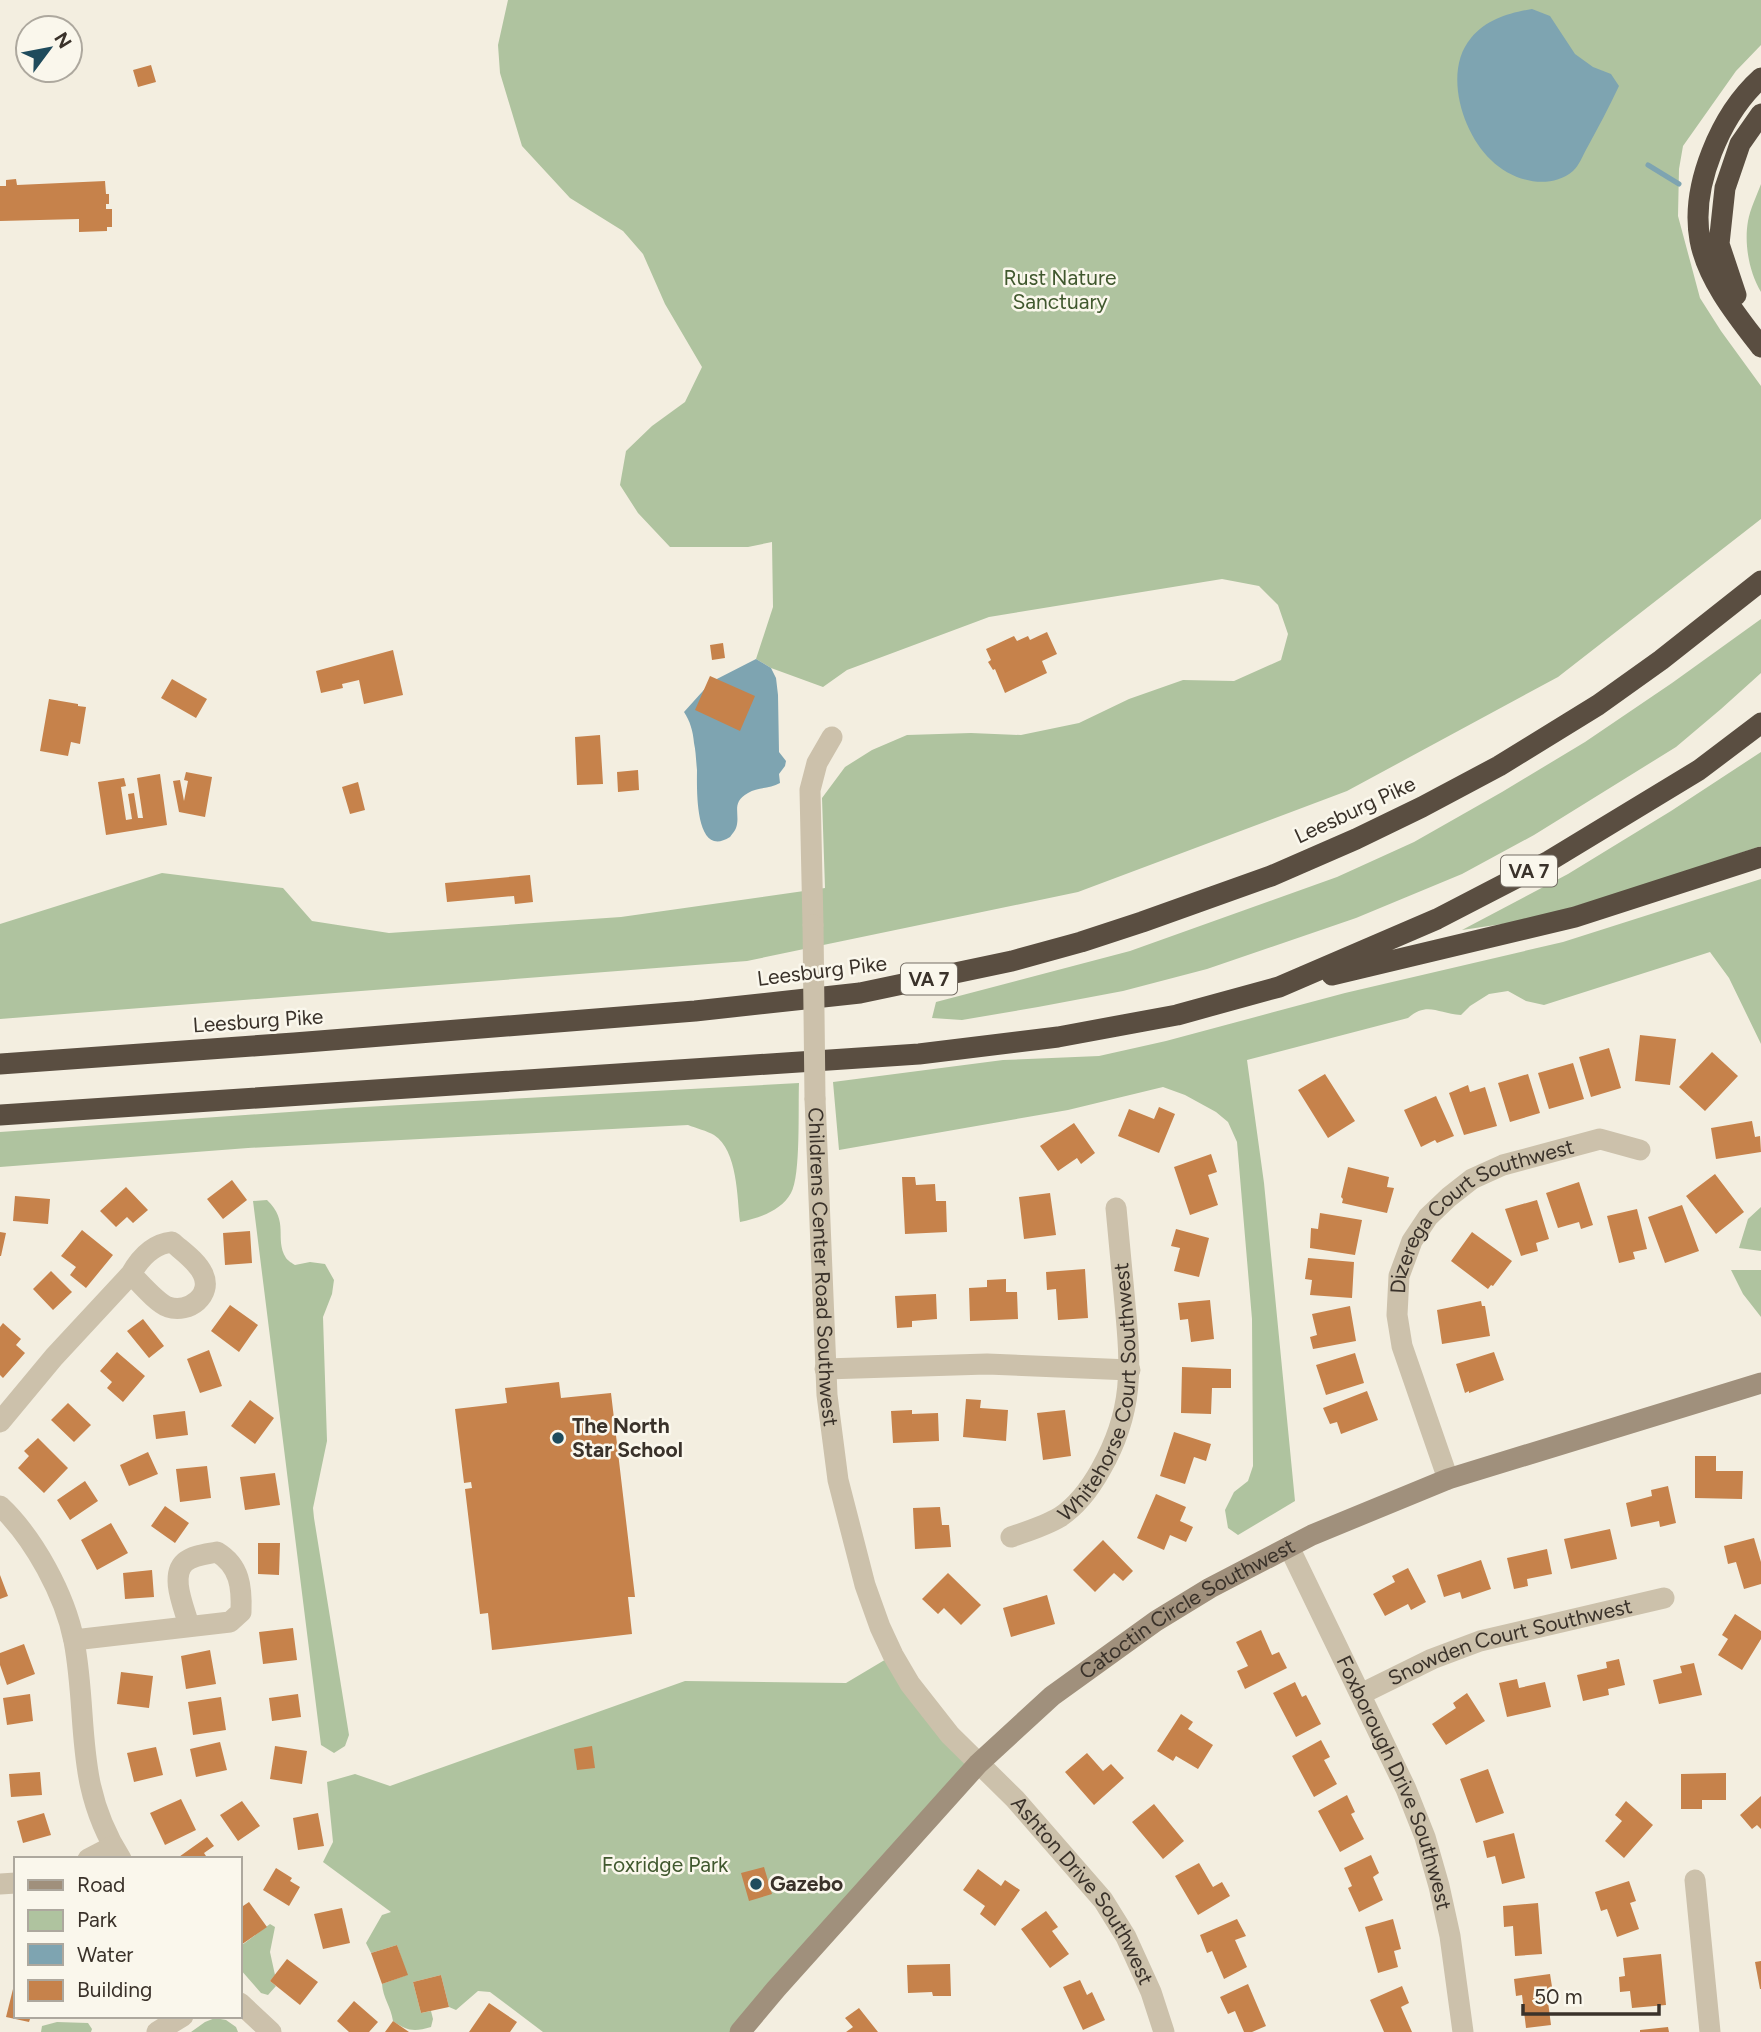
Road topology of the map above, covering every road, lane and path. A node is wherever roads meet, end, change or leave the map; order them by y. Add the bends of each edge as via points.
1 (1761, 78) edge
2 (1761, 114) edge
3 (1761, 339) edge
4 (1761, 346) edge
5 (1761, 581) edge
6 (1761, 723) edge
7 (832, 737) dead end
8 (1761, 857) edge
9 (1279, 987) junction
10 (0, 1064) edge
11 (0, 1115) edge
12 (1640, 1150) dead end
13 (1116, 1208) dead end
14 (131, 1275) dead end
15 (825, 1369) junction
16 (1130, 1370) junction
17 (1761, 1383) edge
18 (0, 1422) edge
19 (1448, 1479) junction
20 (0, 1506) edge
21 (1011, 1537) dead end
22 (1289, 1547) junction
23 (1664, 1598) dead end
24 (189, 1626) dead end
25 (74, 1640) junction
26 (1361, 1694) junction
27 (978, 1764) junction
28 (117, 1852) edge
29 (96, 1857) edge
30 (1695, 1880) dead end
31 (242, 2005) edge
32 (180, 2018) edge
33 (157, 2032) edge
34 (271, 2032) edge
35 (740, 2032) edge
36 (1164, 2032) edge
37 (1463, 2032) edge
38 (1710, 2032) edge

1 - 4 highway via 1733,111 1716,141 1703,177 1699,214 1704,255 1724,297
2 - 3 highway via 1740,144 1725,188 1719,244 1740,306
5 - 10 highway, Leesburg Pike / VA 7 via 1598,705 1422,807 1271,876 1058,948 860,993 639,1015
6 - 9 highway, VA 7 via 1699,770 1549,861 1437,919
7 - 15 street, Childrens Center Road Southwest, bridge via 817,763 810,790
8 - 9 highway via 1575,917
9 - 11 highway, VA 7 via 1177,1015 1071,1035 919,1054
12 - 19 street, Dizerega Court Southwest via 1600,1139 1503,1165 1472,1179 1449,1197 1412,1241 1399,1276 1397,1315 1402,1346
13 - 16 street, Whitehorse Court Southwest
14 - 18 street
15 - 16 street via 987,1364
15 - 27 street, Childrens Center Road Southwest via 838,1480 880,1627 910,1684
16 - 21 street, Whitehorse Court Southwest via 1120,1429 1097,1477 1075,1506 1059,1518
17 - 19 main road, Catoctin Circle Southwest
19 - 22 main road, Catoctin Circle Southwest
20 - 25 street via 43,1563
22 - 26 street, Foxborough Drive Southwest
22 - 27 main road, Catoctin Circle Southwest via 1210,1588 1114,1650 1052,1696
23 - 26 street, Snowden Court Southwest via 1480,1641
24 - 25 street
25 - 28 street via 89,1784
26 - 37 street, Foxborough Drive Southwest via 1425,1837 1450,1936
27 - 35 main road, Catoctin Circle Southwest
27 - 36 street, Ashton Drive Southwest via 1015,1799 1103,1900 1126,1937
28 - 29 street
30 - 38 street
31 - 34 street
32 - 33 street

